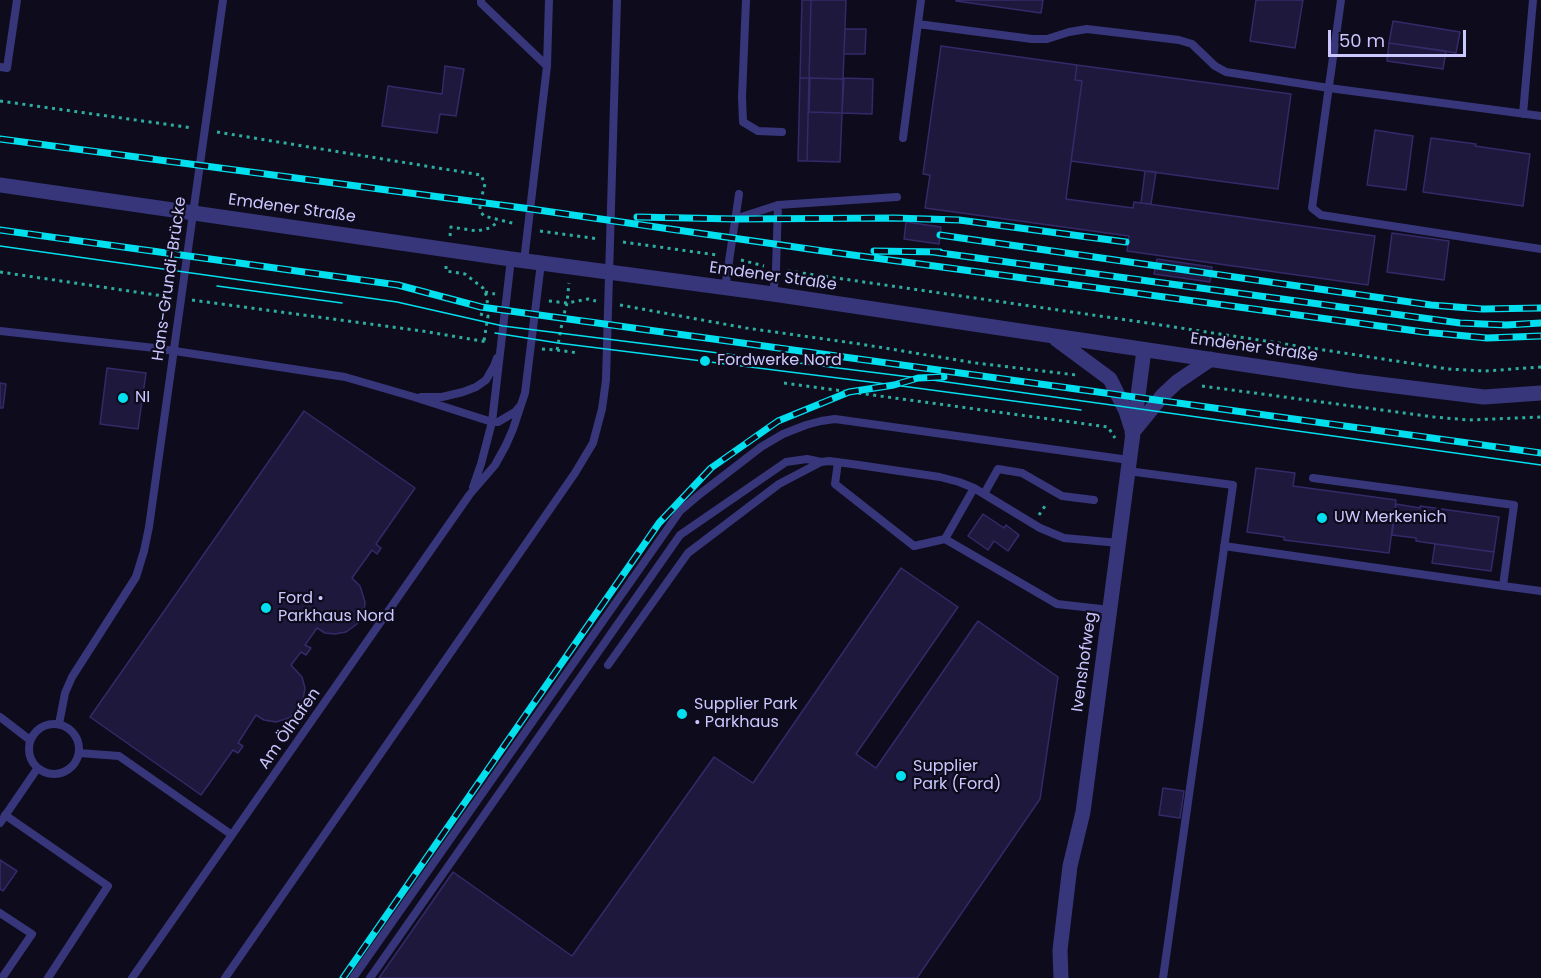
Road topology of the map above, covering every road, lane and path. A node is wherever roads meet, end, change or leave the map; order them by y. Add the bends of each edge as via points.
1 (17, 0) edge
2 (223, 0) edge
3 (481, 0) edge
4 (549, 0) edge
5 (617, 0) edge
6 (746, 0) edge
7 (921, 0) edge
8 (1341, 0) edge
9 (1533, 0) edge
10 (918, 24) junction
11 (548, 66) junction
12 (0, 67) edge
13 (1329, 88) junction
14 (0, 101) edge
15 (1523, 114) junction
16 (1541, 116) edge
17 (204, 130) dead end
18 (215, 132) dead end
19 (782, 132) dead end
20 (903, 138) dead end
21 (0, 185) edge
22 (739, 194) dead end
23 (897, 197) dead end
24 (778, 205) junction
25 (735, 219) junction
26 (528, 228) junction
27 (609, 240) dead end
28 (620, 242) dead end
29 (1541, 249) edge
30 (730, 257) junction
31 (518, 260) junction
32 (541, 263) junction
33 (776, 269) junction
34 (0, 272) edge
35 (725, 288) junction
36 (773, 294) junction
37 (170, 297) dead end
38 (192, 300) dead end
39 (600, 301) dead end
40 (611, 303) dead end
41 (480, 314) dead end
42 (0, 331) edge
43 (1054, 337) junction
44 (484, 341) junction
45 (501, 344) junction
46 (530, 348) junction
47 (557, 350) junction
48 (1144, 350) junction
49 (578, 353) dead end
50 (1211, 359) junction
51 (1541, 367) edge
52 (1080, 376) dead end
53 (1177, 382) junction
54 (784, 384) dead end
55 (1541, 393) edge
56 (414, 397) junction
57 (521, 405) junction
58 (1541, 417) edge
59 (492, 422) junction
60 (1125, 432) junction
61 (821, 462) junction
62 (838, 462) junction
63 (1128, 465) junction
64 (1312, 478) dead end
65 (974, 488) junction
66 (1054, 492) junction
67 (470, 494) junction
68 (984, 494) junction
69 (1094, 500) dead end
70 (1034, 524) junction
71 (945, 539) junction
72 (1119, 543) junction
73 (1224, 546) junction
74 (1503, 586) junction
75 (1541, 591) edge
76 (1110, 610) junction
77 (608, 665) dead end
78 (0, 717) edge
79 (59, 724) junction
80 (30, 740) junction
81 (79, 753) junction
82 (37, 769) junction
83 (5, 815) junction
84 (0, 823) edge
85 (232, 835) junction
86 (0, 913) edge
87 (2, 978) edge
88 (48, 978) edge
89 (132, 978) edge
90 (225, 978) edge
91 (353, 978) edge
92 (370, 978) edge
93 (1061, 978) edge
94 (1163, 978) edge

1 - 12 lane via 7,68
2 - 79 lane, Hans-Grundi-Brücke via 144,551 136,577 72,677
3 - 11 lane
4 - 11 lane, Am Ölhafen
5 - 90 lane via 606,381 593,443
6 - 19 lane via 743,122 758,132
7 - 10 lane
8 - 13 lane
9 - 15 lane
10 - 13 lane via 1032,39 1087,29 1179,40 1192,44 1226,72
10 - 20 lane
11 - 26 lane, Am Ölhafen
13 - 15 lane
13 - 29 lane via 1312,208 1321,215
14 - 17 path
15 - 16 lane
18 - 26 path via 481,175 485,184 480,211 484,216
21 - 31 street, Emdener Straße
22 - 25 lane
23 - 24 lane
24 - 25 lane
24 - 33 lane
25 - 30 lane
26 - 27 path
26 - 31 lane, Am Ölhafen
28 - 30 path
30 - 33 path
30 - 35 lane
31 - 32 street, Emdener Straße
31 - 45 lane, Am Ölhafen
32 - 35 street, Emdener Straße
32 - 46 lane, Am Ölhafen
33 - 36 lane
33 - 51 path via 1448,369
34 - 37 path
35 - 36 street, Emdener Straße
36 - 43 street, Emdener Straße
38 - 44 path
39 - 47 path via 567,303
40 - 52 path via 746,328
41 - 44 path via 488,316
42 - 56 lane via 155,348 333,375
43 - 48 street, Emdener Straße
43 - 60 street via 1110,379 1126,411
44 - 45 path
45 - 56 lane via 486,380 476,387 442,397
45 - 59 lane, Am Ölhafen
46 - 47 path
46 - 57 lane, Am Ölhafen
47 - 49 path
48 - 50 street, Emdener Straße
48 - 60 street, Ivenshofweg
50 - 53 street
50 - 55 street, Emdener Straße via 1484,397
53 - 58 path via 1434,417
53 - 60 street
54 - 60 path via 1108,427 1116,440
56 - 59 lane
57 - 59 lane via 498,422
57 - 67 lane, Am Ölhafen via 495,465
59 - 67 lane, Am Ölhafen
60 - 63 street, Ivenshofweg
61 - 62 lane
61 - 77 lane via 779,484 688,553
61 - 92 lane via 786,462 680,535
62 - 65 lane via 940,477
62 - 71 lane via 835,484 914,546
63 - 72 street, Ivenshofweg
63 - 73 lane via 1233,485
63 - 91 lane via 835,419 806,425 761,447 680,511
64 - 74 lane via 1514,505
65 - 68 lane
65 - 71 lane
66 - 68 lane via 1022,473 998,469
66 - 69 lane
66 - 70 path
67 - 85 lane, Am Ölhafen
68 - 70 lane
70 - 72 lane via 1064,537
71 - 76 lane via 1057,604
72 - 76 street, Ivenshofweg
73 - 74 lane
73 - 94 lane
74 - 75 lane
76 - 93 street, Ivenshofweg via 1083,812 1070,866 1060,950
78 - 80 lane
79 - 80 lane via 42,727
79 - 81 lane via 74,734
80 - 82 lane via 28,750
81 - 82 lane via 71,768 63,773 45,774
81 - 85 lane via 119,756
82 - 83 lane
83 - 84 lane
83 - 88 lane via 108,886
85 - 89 lane, Am Ölhafen
86 - 87 lane via 32,934

